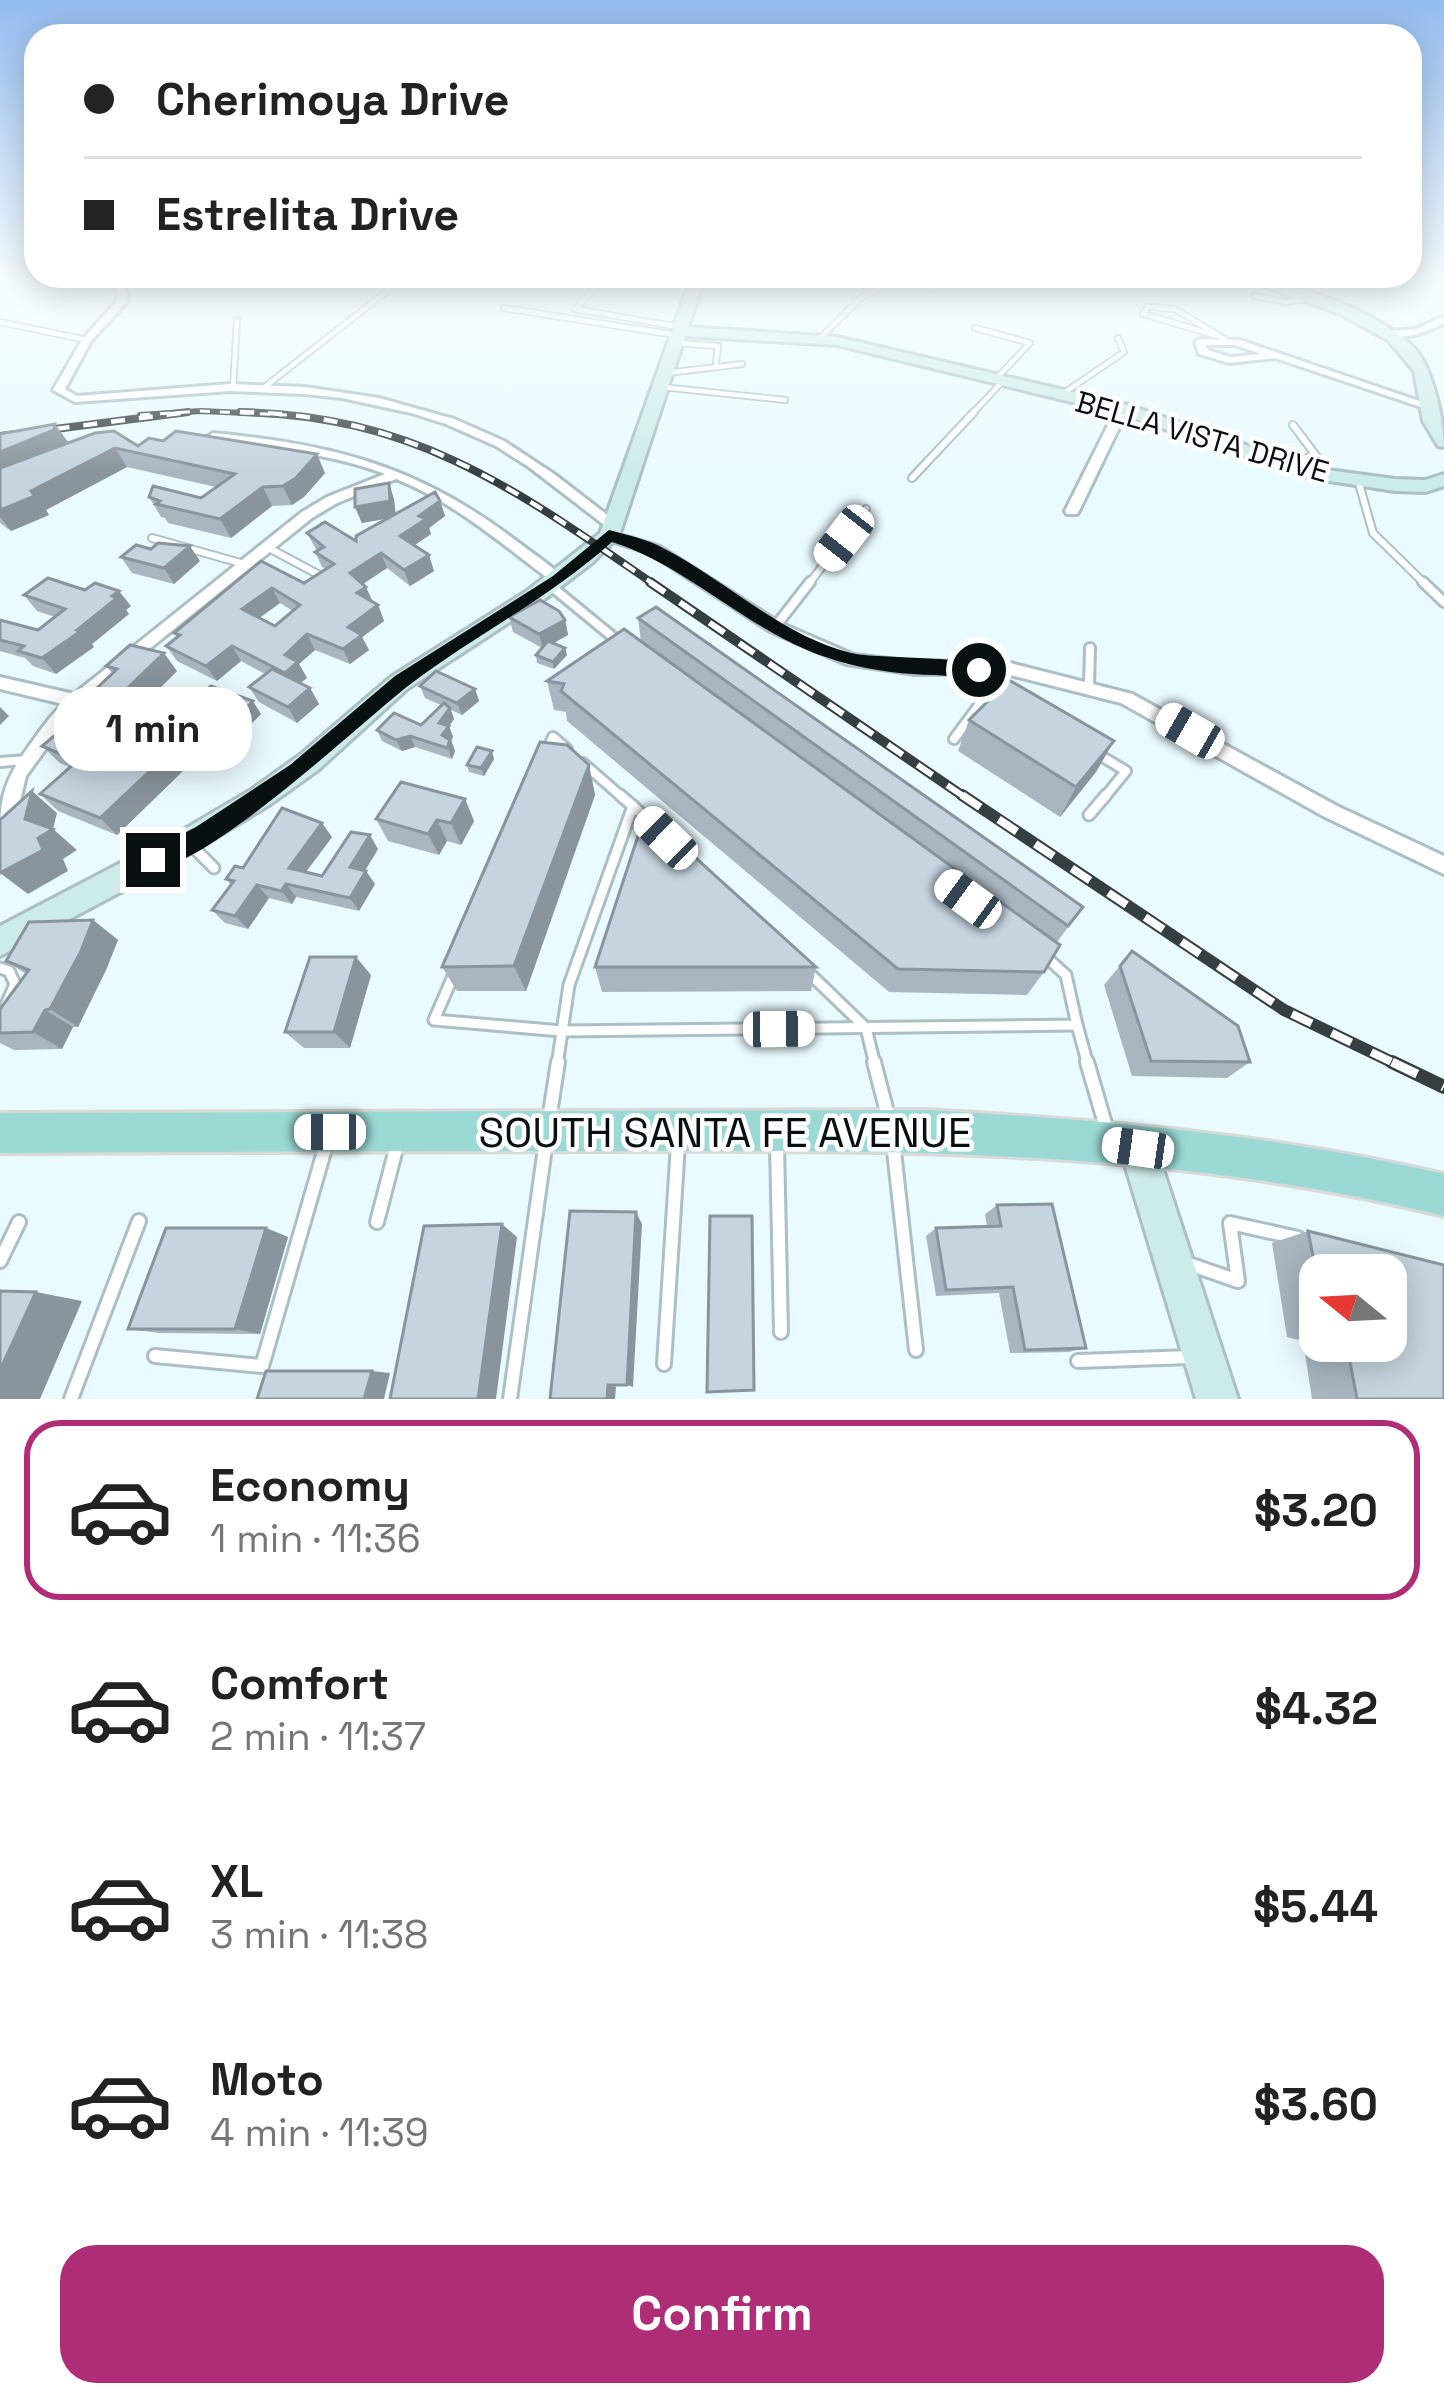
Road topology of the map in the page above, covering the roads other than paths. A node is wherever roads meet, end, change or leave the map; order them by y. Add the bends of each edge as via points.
1 (85, 343) edge
2 (236, 343) edge
3 (321, 343) edge
4 (675, 343) edge
5 (709, 343) edge
6 (846, 343) edge
7 (1030, 343) edge
8 (1123, 343) edge
9 (1202, 343) edge
10 (1238, 343) edge
11 (1400, 343) edge
12 (1273, 356) junction
13 (716, 363) junction
14 (742, 364) dead end
15 (663, 380) junction
16 (998, 382) junction
17 (233, 389) junction
18 (261, 390) junction
19 (1060, 396) junction
20 (785, 400) dead end
21 (1426, 407) junction
22 (1121, 410) junction
23 (1444, 412) edge
24 (1293, 425) dead end
25 (213, 437) edge
26 (1444, 442) edge
27 (1269, 460) junction
28 (397, 474) junction
29 (912, 478) dead end
30 (1358, 480) junction
31 (1440, 484) edge
32 (866, 509) dead end
33 (1072, 511) dead end
34 (611, 530) junction
35 (152, 538) dead end
36 (267, 548) junction
37 (245, 565) junction
38 (323, 578) edge
39 (555, 583) junction
40 (1444, 602) edge
41 (776, 627) junction
42 (1090, 648) dead end
43 (627, 649) edge
44 (979, 670) junction
45 (0, 683) edge
46 (1088, 685) junction
47 (983, 700) junction
48 (77, 701) junction
49 (998, 702) edge
50 (954, 739) dead end
51 (1088, 748) edge
52 (544, 759) edge
53 (28, 760) junction
54 (0, 762) edge
55 (633, 806) junction
56 (1089, 815) dead end
57 (188, 842) junction
58 (0, 844) edge
59 (683, 854) edge
60 (1444, 865) edge
61 (214, 868) dead end
62 (0, 942) edge
63 (1043, 954) edge
64 (462, 955) edge
65 (800, 964) edge
66 (0, 968) edge
67 (0, 1019) edge
68 (1077, 1025) junction
69 (866, 1028) junction
70 (562, 1031) junction
71 (892, 1130) junction
72 (679, 1131) junction
73 (776, 1131) junction
74 (330, 1132) junction
75 (400, 1132) junction
76 (547, 1132) junction
77 (0, 1133) edge
78 (1125, 1146) junction
79 (1444, 1195) edge
80 (139, 1221) dead end
81 (19, 1222) dead end
82 (376, 1222) dead end
83 (1316, 1242) edge
84 (1173, 1258) junction
85 (0, 1261) edge
86 (781, 1332) dead end
87 (916, 1349) dead end
88 (155, 1356) dead end
89 (1204, 1356) junction
90 (1078, 1361) edge
91 (664, 1364) dead end
92 (71, 1399) edge
93 (510, 1399) edge
94 (1217, 1399) edge

1 - 17 street via 59,390 75,399
2 - 17 lane
3 - 18 lane
4 - 15 street
5 - 13 lane via 718,346
6 - 16 street, BELLA VISTA DRIVE
7 - 16 lane
8 - 19 lane via 1124,352
9 - 12 street via 1200,349 1229,360
10 - 12 street
11 - 21 street via 1422,372
12 - 21 street
13 - 14 lane
13 - 15 lane
15 - 20 lane
15 - 34 street
16 - 19 street, BELLA VISTA DRIVE
16 - 29 lane
17 - 18 street
18 - 34 street via 356,398 442,418 488,437
19 - 22 street, BELLA VISTA DRIVE
21 - 23 lane
21 - 26 street
22 - 27 street, BELLA VISTA DRIVE
22 - 33 street
24 - 27 lane via 1317,457
25 - 28 street via 300,443
27 - 30 street, BELLA VISTA DRIVE
28 - 36 street via 332,500
28 - 39 street via 439,494
30 - 31 street, BELLA VISTA DRIVE
30 - 40 lane via 1372,533
32 - 41 lane
34 - 39 street
34 - 41 street
35 - 37 lane
36 - 37 street
36 - 38 lane
37 - 48 street
39 - 43 lane
39 - 57 street via 401,681 298,771
41 - 44 street via 853,660
42 - 46 lane
44 - 46 street via 1002,667
44 - 47 lane
45 - 48 street
46 - 60 street via 1155,711
47 - 49 lane
47 - 50 lane
48 - 53 street
51 - 56 lane via 1126,771
52 - 55 lane via 553,737
53 - 54 lane
53 - 58 street
55 - 59 lane
55 - 70 lane via 568,986
57 - 61 lane
57 - 62 street
63 - 68 lane via 1066,975
64 - 70 lane via 434,1020
65 - 69 lane
66 - 67 lane via 16,984
68 - 69 lane
68 - 78 lane
69 - 70 lane
69 - 71 lane
70 - 76 lane
71 - 73 main road, SOUTH SANTA FE AVENUE
71 - 78 main road, SOUTH SANTA FE AVENUE
71 - 87 lane
72 - 73 main road, SOUTH SANTA FE AVENUE
72 - 76 main road, SOUTH SANTA FE AVENUE
72 - 91 lane
73 - 86 lane
74 - 75 main road, SOUTH SANTA FE AVENUE
74 - 77 main road, SOUTH SANTA FE AVENUE
74 - 88 lane via 262,1366
75 - 76 main road, SOUTH SANTA FE AVENUE
75 - 82 lane
76 - 93 lane
78 - 79 main road, SOUTH SANTA FE AVENUE via 1261,1157
78 - 84 street
80 - 92 lane
81 - 85 lane
83 - 84 lane via 1230,1223 1238,1281
84 - 89 street
89 - 90 lane
89 - 94 street

